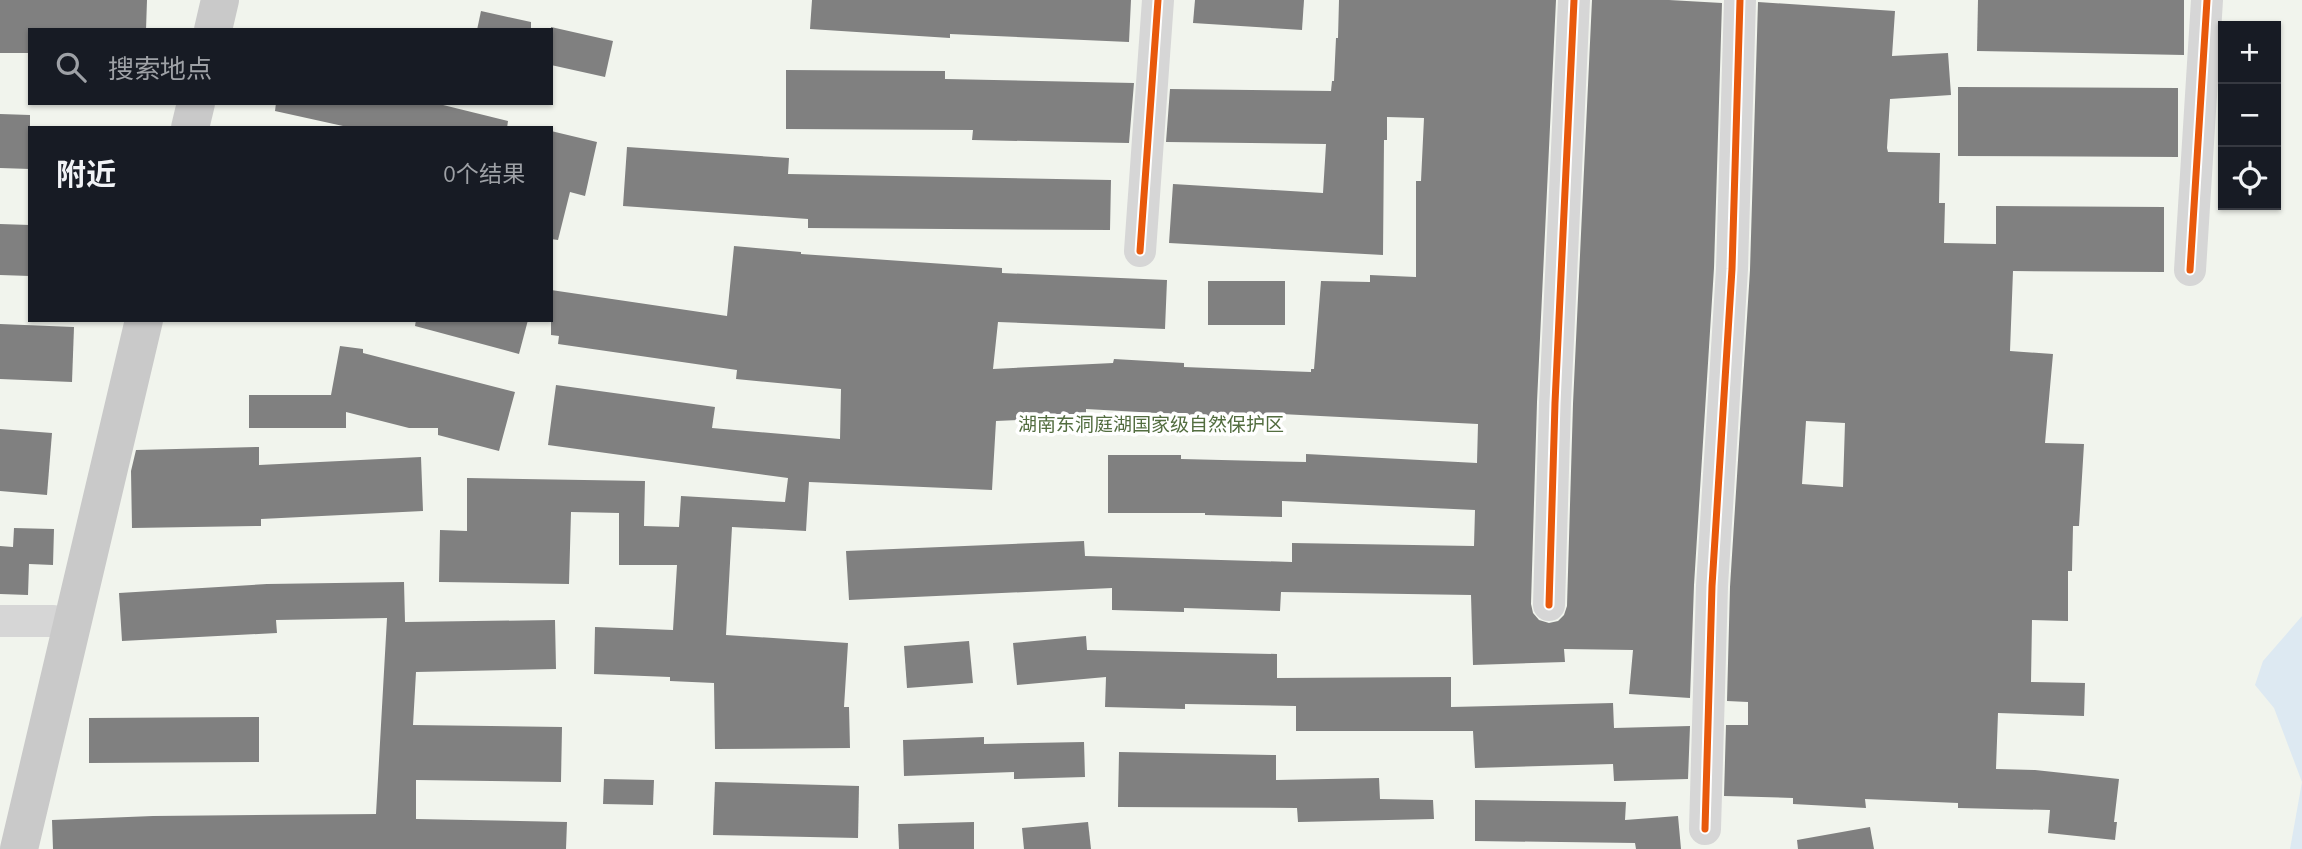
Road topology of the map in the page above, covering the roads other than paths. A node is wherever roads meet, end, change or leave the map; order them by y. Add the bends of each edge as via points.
1 (196, 0) edge
2 (220, 0) edge
3 (1158, 0) edge
4 (1573, 0) edge
5 (1740, 0) edge
6 (2207, 0) edge
7 (189, 28) edge
8 (213, 28) edge
9 (172, 105) edge
10 (196, 105) edge
11 (167, 126) edge
12 (190, 126) edge
13 (1140, 251) dead end
14 (2190, 270) dead end
15 (122, 322) edge
16 (144, 322) edge
17 (1549, 605) dead end
18 (0, 621) edge
19 (53, 621) junction
20 (1705, 829) dead end
21 (0, 835) edge
22 (19, 849) edge

1 - 7 main road
2 - 8 main road
3 - 13 street
4 - 17 street
5 - 20 street
6 - 14 street
9 - 11 main road
10 - 12 main road
15 - 19 main road
16 - 22 main road
18 - 19 street
19 - 21 main road

